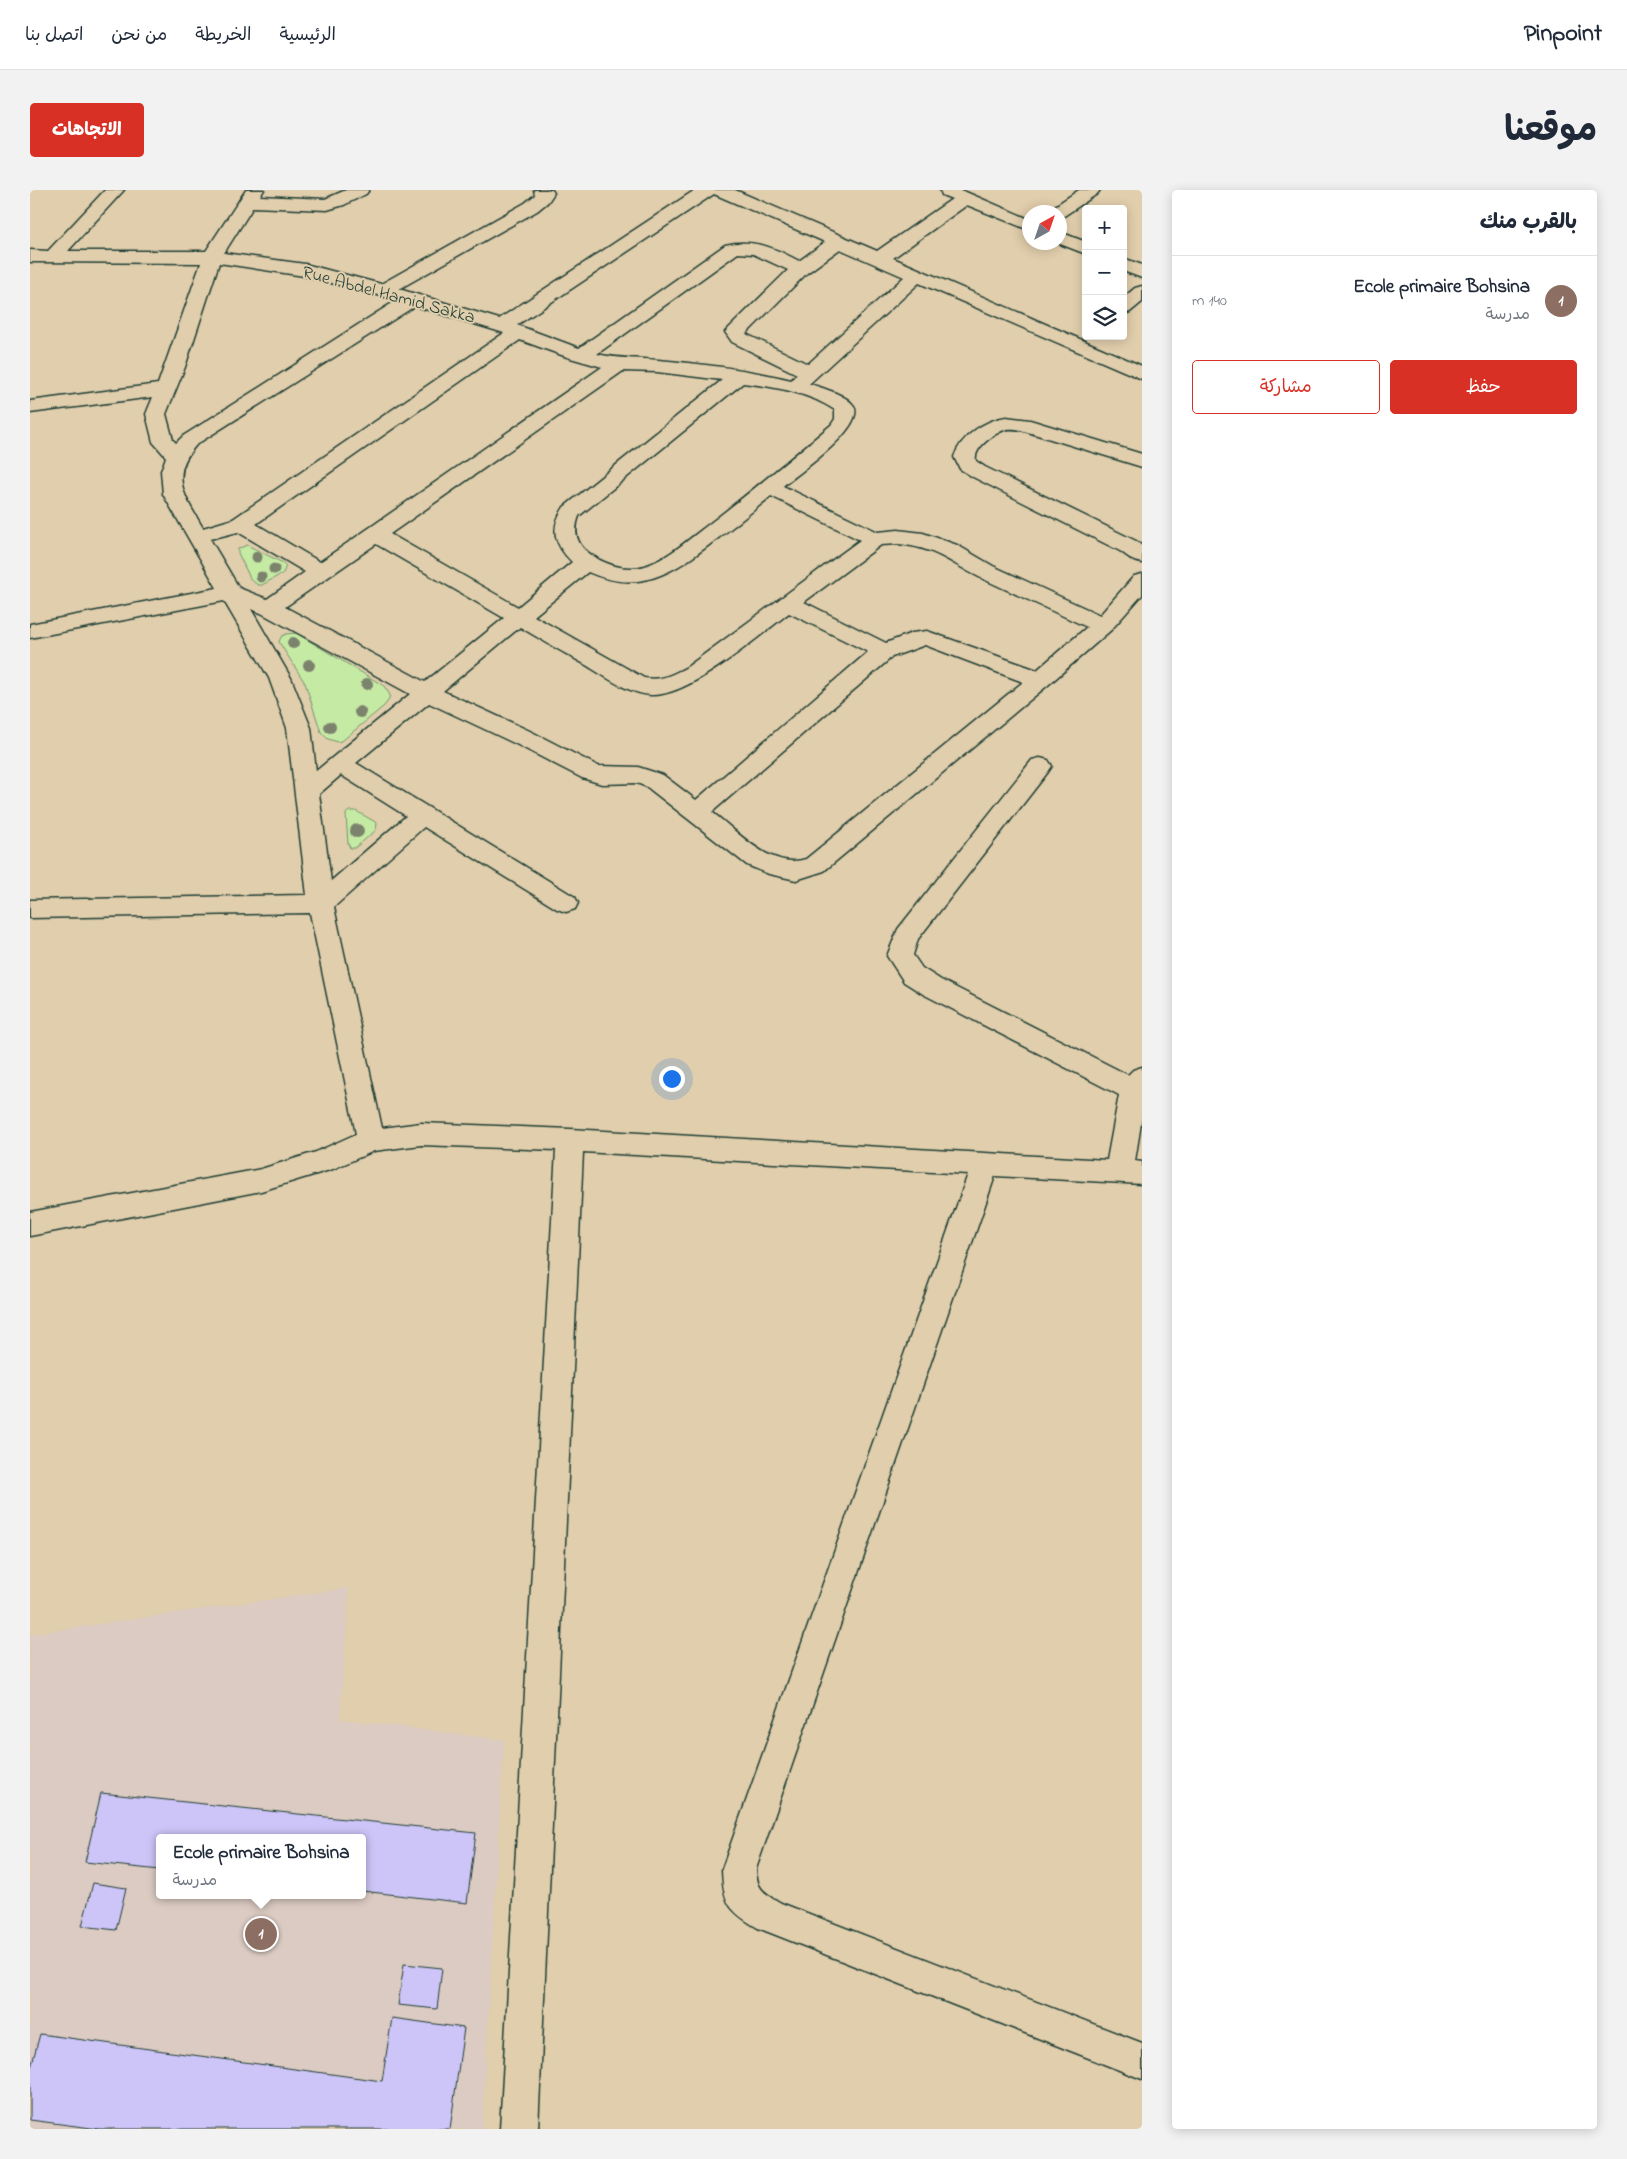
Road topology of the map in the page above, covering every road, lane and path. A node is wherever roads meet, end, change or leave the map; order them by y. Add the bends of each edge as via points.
1 (115, 190) edge
2 (360, 190) edge
3 (708, 190) edge
4 (720, 190) edge
5 (946, 190) edge
6 (1091, 190) edge
7 (546, 191) edge
8 (251, 196) edge
9 (965, 198) junction
10 (1067, 206) edge
11 (1022, 222) edge
12 (838, 240) junction
13 (1067, 241) edge
14 (1082, 246) edge
15 (30, 256) edge
16 (53, 256) junction
17 (212, 257) junction
18 (879, 258) junction
19 (1127, 266) edge
20 (800, 269) junction
21 (1142, 272) edge
22 (916, 276) junction
23 (383, 290) junction
24 (1142, 292) edge
25 (414, 298) junction
26 (1127, 305) edge
27 (511, 329) junction
28 (1083, 341) edge
29 (582, 355) junction
30 (619, 364) junction
31 (1142, 373) edge
32 (738, 377) junction
33 (803, 379) junction
34 (166, 389) junction
35 (30, 407) edge
36 (176, 456) junction
37 (1142, 461) edge
38 (770, 488) junction
39 (241, 524) junction
40 (376, 535) junction
41 (198, 536) junction
42 (875, 539) junction
43 (1142, 556) edge
44 (587, 561) junction
45 (320, 572) junction
46 (1142, 581) edge
47 (230, 593) junction
48 (787, 603) junction
49 (1134, 603) edge
50 (269, 608) junction
51 (518, 617) junction
52 (1103, 625) junction
53 (30, 631) edge
54 (884, 651) junction
55 (1040, 680) junction
56 (425, 692) junction
57 (339, 763) junction
58 (1040, 766) dead end
59 (308, 790) junction
60 (696, 813) junction
61 (423, 814) junction
62 (566, 903) dead end
63 (321, 904) junction
64 (30, 910) edge
65 (1138, 1084) edge
66 (371, 1140) junction
67 (570, 1140) junction
68 (984, 1164) junction
69 (1131, 1173) edge
70 (30, 1224) edge
71 (1142, 2060) edge
72 (519, 2129) edge

1 - 16 street
2 - 8 street via 326,205
3 - 27 street, Rue Abdel Hamid Sakka
4 - 12 street
5 - 9 street
6 - 10 street
7 - 23 street via 531,207
8 - 17 street
9 - 11 street
9 - 18 street
12 - 18 street
12 - 20 street
13 - 14 street
15 - 16 street, Rue Abdel Hamid Sakka
16 - 17 street, Rue Abdel Hamid Sakka
17 - 23 street, Rue Abdel Hamid Sakka via 305,270
17 - 34 street
18 - 22 street
19 - 21 street
20 - 29 street via 742,245
20 - 33 street via 735,332 739,338
22 - 28 street
22 - 33 street
23 - 25 street, Rue Abdel Hamid Sakka
24 - 26 street
25 - 27 street, Rue Abdel Hamid Sakka
25 - 36 street via 206,428
27 - 29 street
27 - 39 street
28 - 31 street
29 - 30 street
30 - 32 street
30 - 40 street
32 - 33 street
32 - 44 street via 571,512 564,523 565,535 573,551
33 - 38 street via 838,402 845,408 846,415 839,429
34 - 35 street
34 - 36 street via 156,414 162,442
36 - 41 street via 171,466 173,494
37 - 43 street via 1010,422 1000,424 981,436 964,456 980,472
38 - 42 street
38 - 44 street via 666,566 630,575 610,572
39 - 41 street
39 - 45 street
40 - 45 street
40 - 51 street
41 - 47 street
42 - 48 street
42 - 52 street via 923,540
44 - 51 street
45 - 50 street
46 - 49 street
47 - 50 street
47 - 53 street
47 - 59 street via 283,686 300,728
48 - 51 street via 695,672 657,688 636,684
48 - 54 street
49 - 52 street
50 - 56 street
51 - 56 street
52 - 55 street
54 - 55 street via 928,638
54 - 60 street
55 - 60 street via 815,865 796,870 766,864
56 - 57 street
56 - 60 street via 597,775 629,774 655,781
57 - 59 street
57 - 61 street
58 - 65 street via 907,936 900,956 913,974 932,988
59 - 63 street
61 - 62 street
61 - 63 street
63 - 64 street
63 - 66 street
65 - 69 street
66 - 67 street via 421,1134
66 - 70 street via 323,1161 261,1180
67 - 68 street
67 - 72 street
68 - 69 street
68 - 71 street via 739,1869 740,1891 752,1906 770,1916

